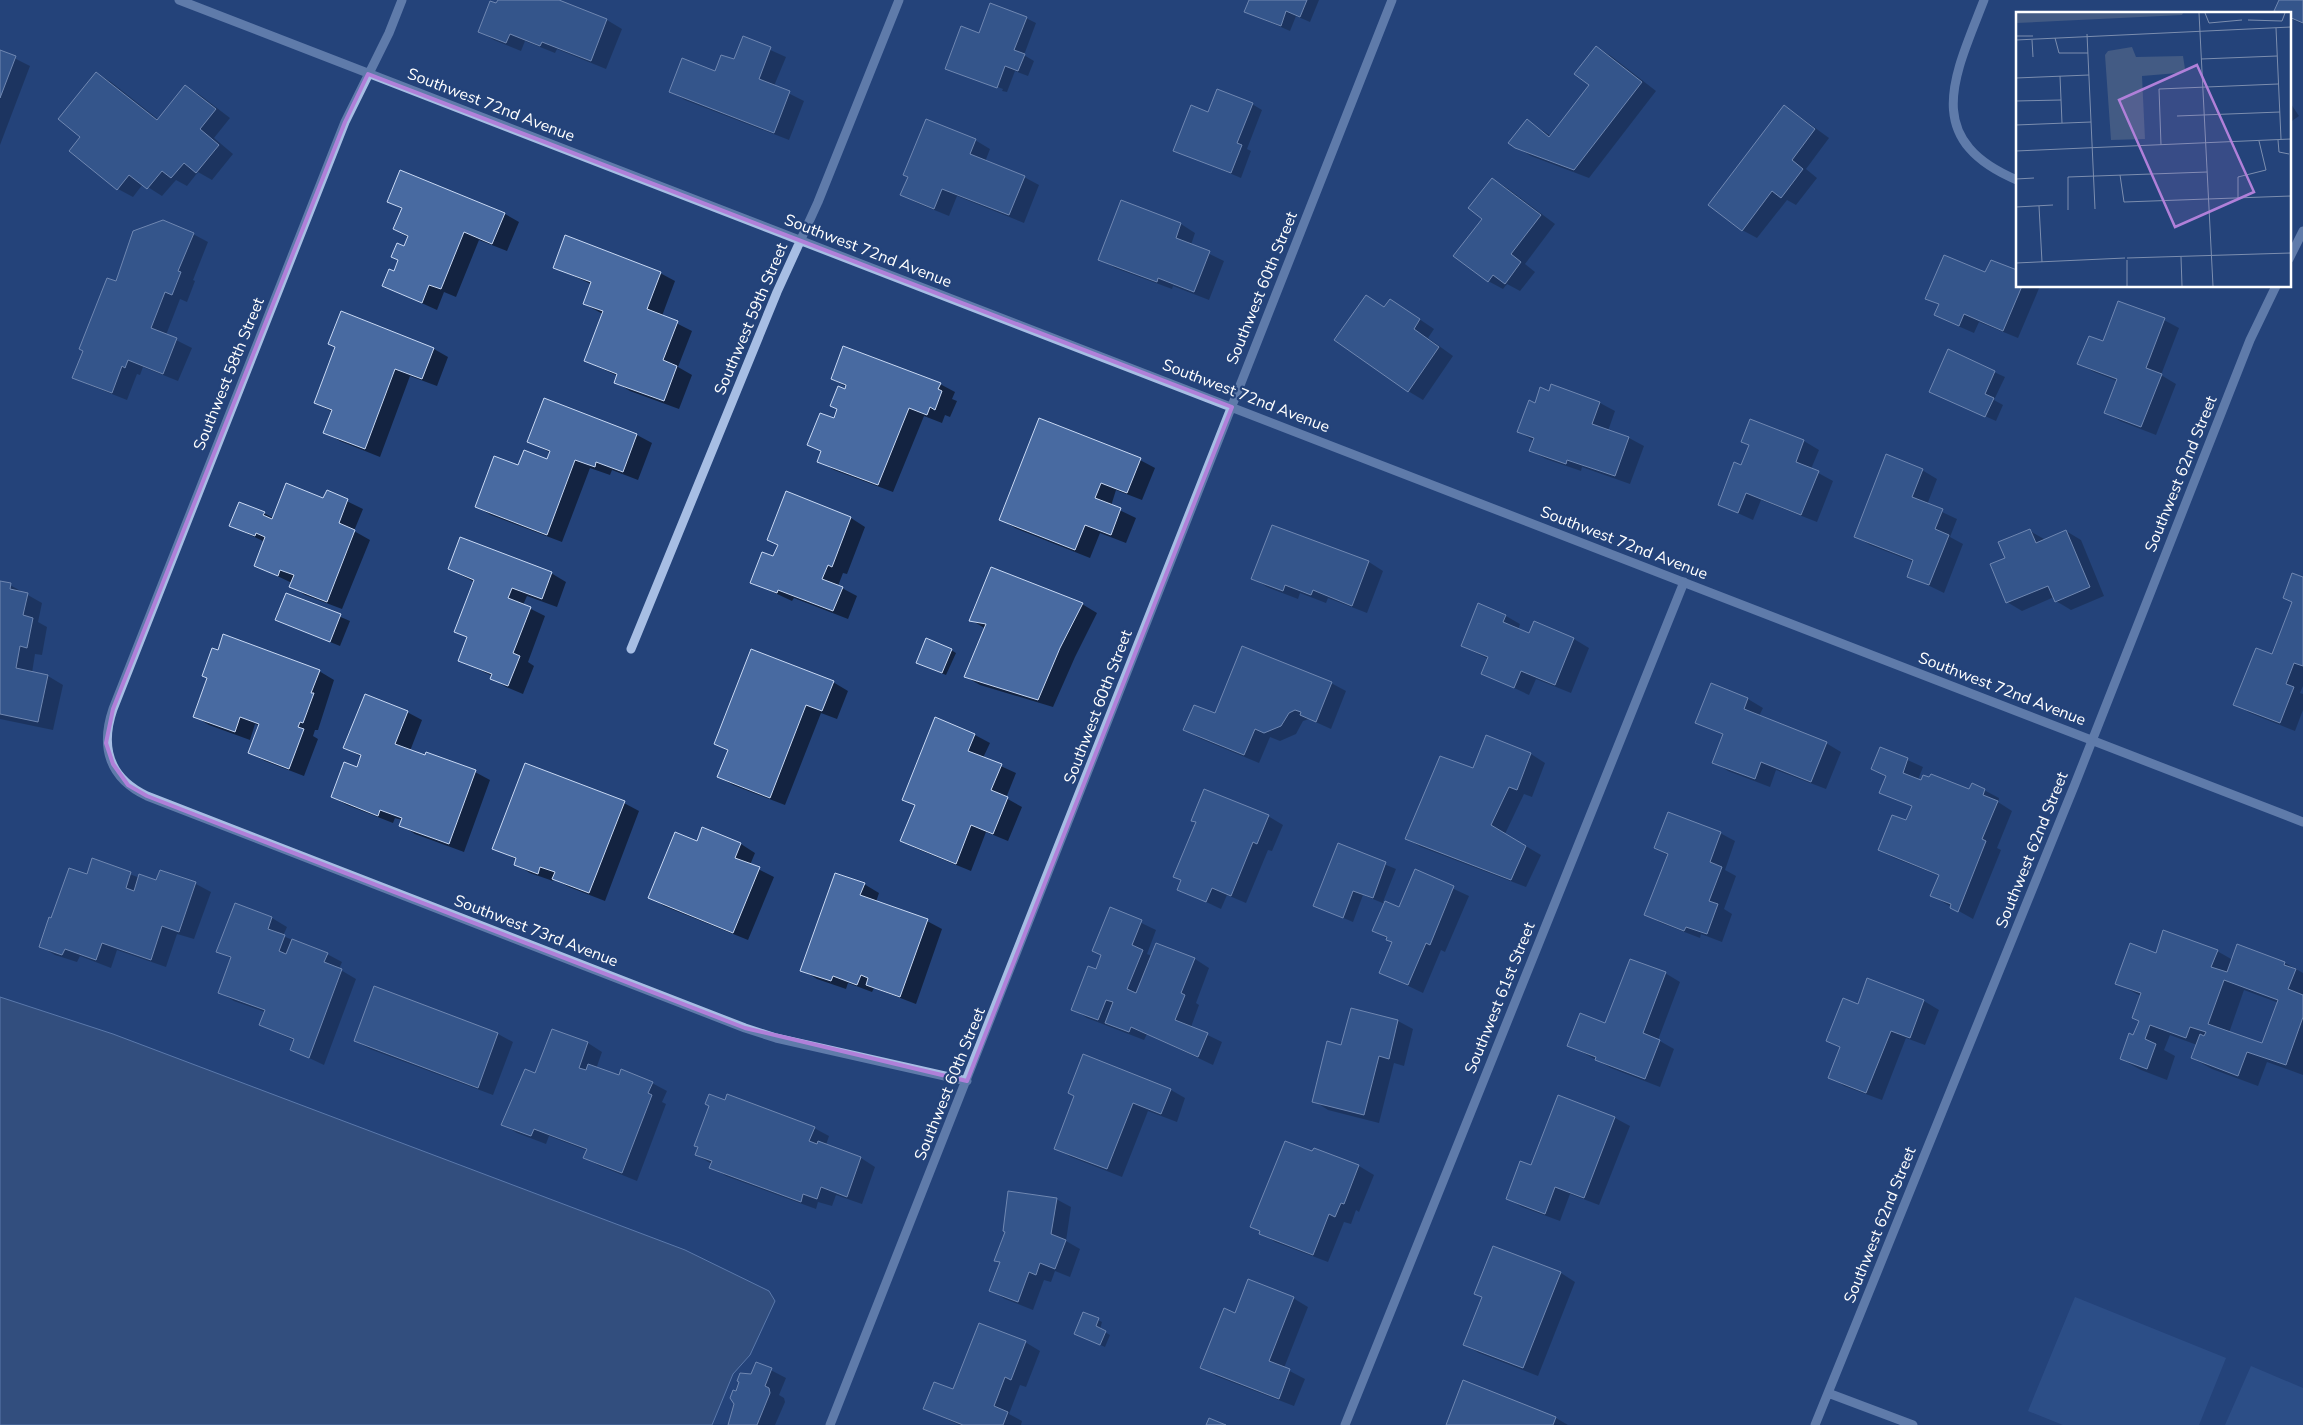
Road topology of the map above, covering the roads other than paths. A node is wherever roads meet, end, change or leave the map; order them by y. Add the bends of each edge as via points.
1 (179, 0) edge
2 (402, 0) edge
3 (899, 0) edge
4 (1392, 0) edge
5 (1984, 0) edge
6 (368, 74) junction
7 (2016, 180) edge
8 (2303, 231) edge
9 (800, 241) junction
10 (2290, 258) edge
11 (2275, 288) edge
12 (1232, 406) junction
13 (1684, 582) junction
14 (631, 649) dead end
15 (2091, 740) junction
16 (113, 764) joint
17 (2303, 822) edge
18 (967, 1081) junction
19 (1828, 1393) junction
20 (830, 1425) edge
21 (1345, 1425) edge
22 (1815, 1425) edge
23 (1913, 1425) edge

1 - 6 street, Southwest 72nd Avenue
2 - 6 street, Southwest 58th Street
3 - 9 street, Southwest 59th Street
4 - 12 street, Southwest 60th Street
5 - 7 street via 1954,83 1954,120 1967,148 1988,166
6 - 9 street, Southwest 72nd Avenue
6 - 16 street, Southwest 58th Street via 345,122 113,709 106,743
8 - 10 street
9 - 12 street, Southwest 72nd Avenue
9 - 14 street, Southwest 59th Street
11 - 15 street, Southwest 62nd Street via 2250,340
12 - 13 street, Southwest 72nd Avenue
12 - 18 street, Southwest 60th Street
13 - 15 street, Southwest 72nd Avenue
13 - 21 street, Southwest 61st Street
15 - 17 street, Southwest 72nd Avenue
15 - 19 street, Southwest 62nd Street
16 - 18 street, Southwest 73rd Avenue via 128,785 147,796 745,1028 776,1038
18 - 20 street, Southwest 60th Street
19 - 22 street, Southwest 62nd Street
19 - 23 street

